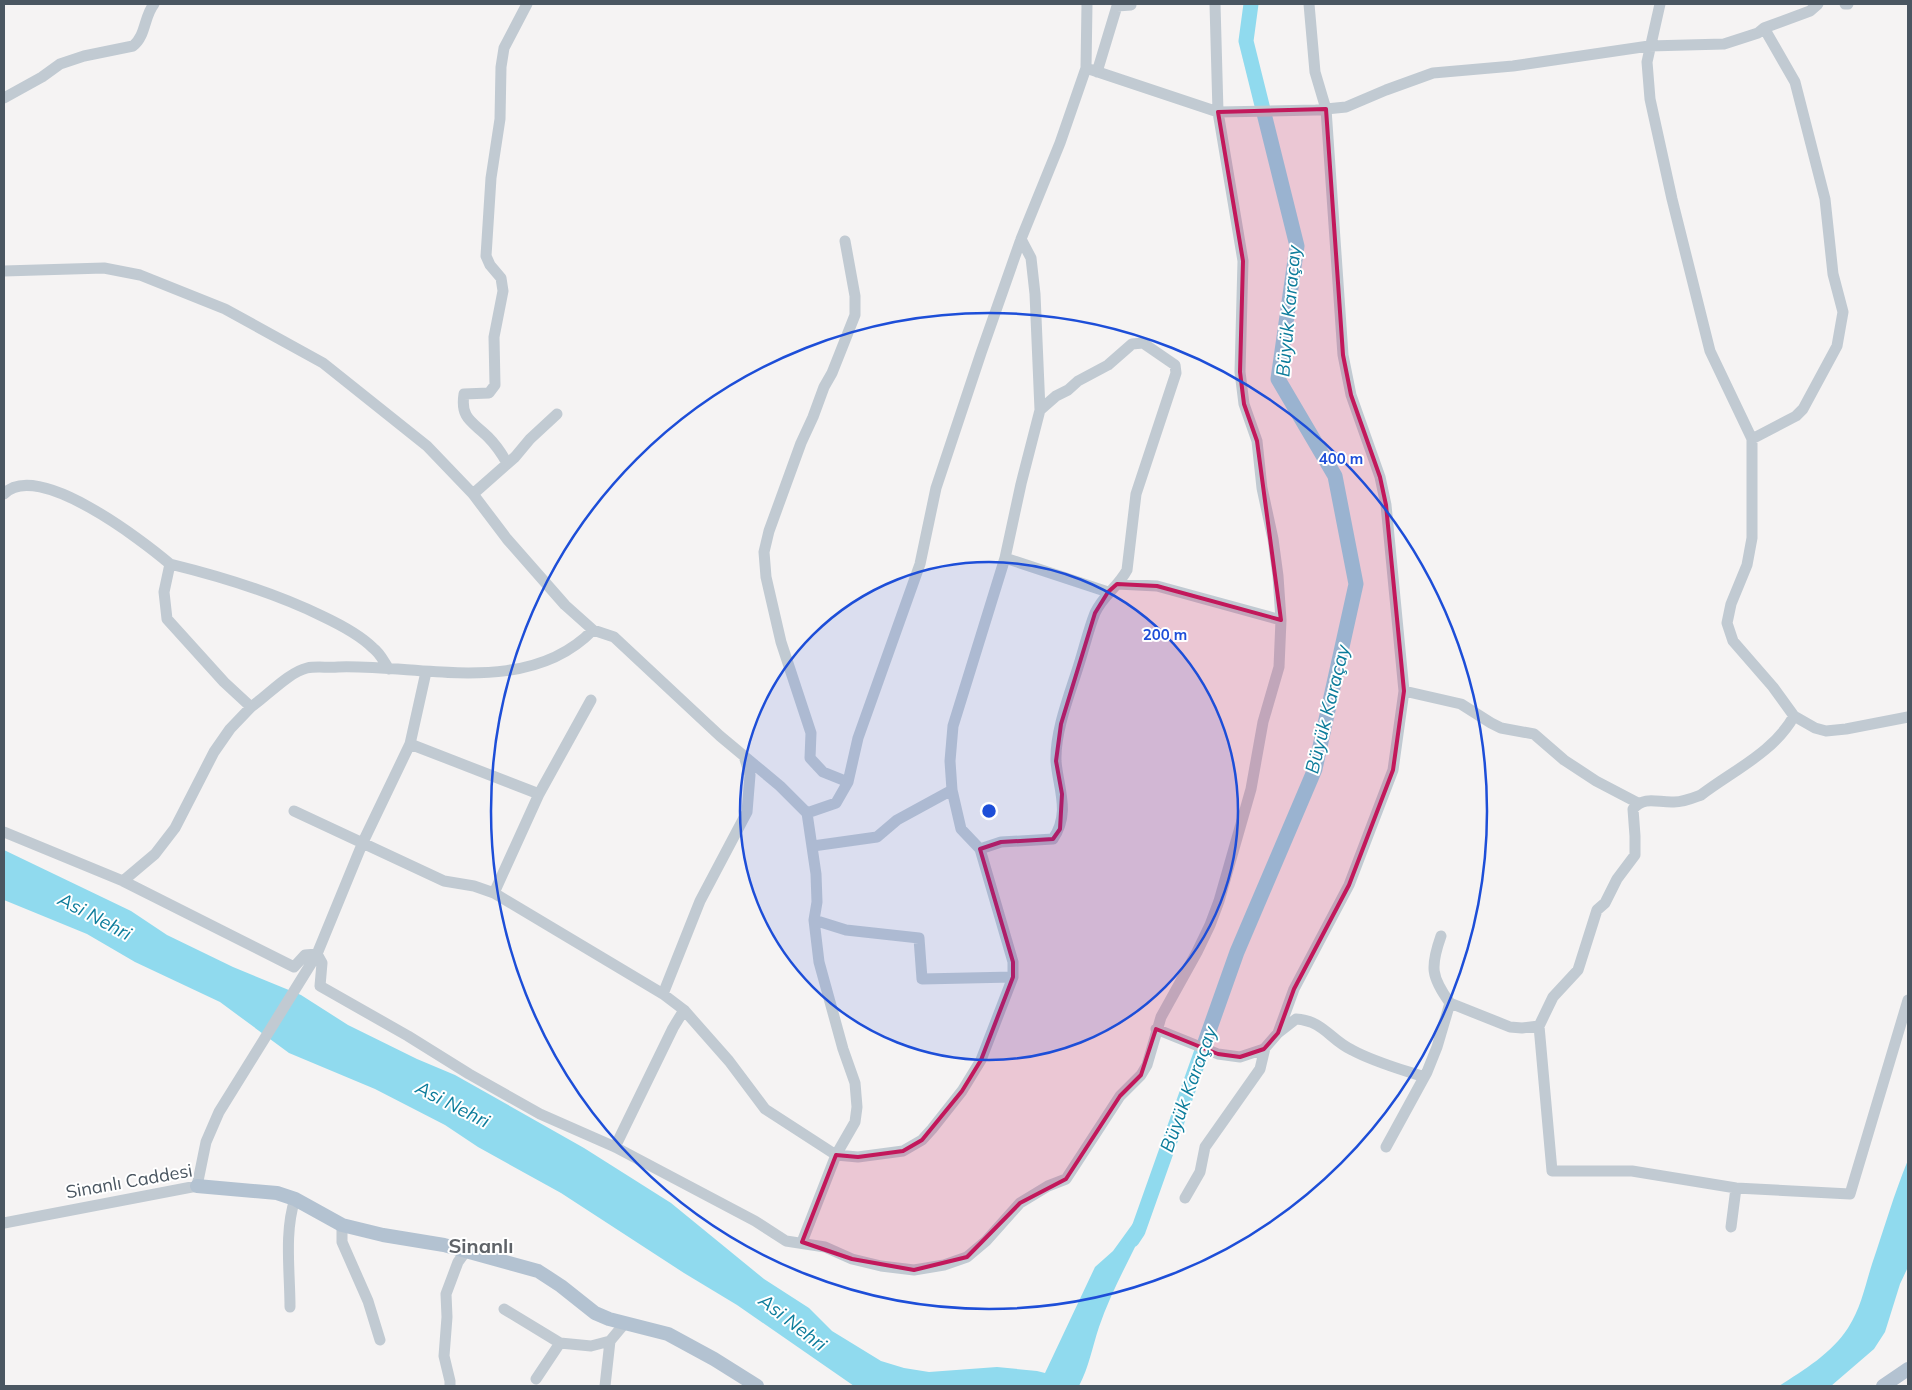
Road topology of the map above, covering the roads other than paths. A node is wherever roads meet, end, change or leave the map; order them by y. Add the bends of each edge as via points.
1 (154, 4) edge
2 (527, 4) edge
3 (1087, 4) edge
4 (1215, 4) edge
5 (1310, 4) edge
6 (1660, 4) edge
7 (1818, 4) edge
8 (1131, 5) dead end
9 (1764, 28) junction
10 (1649, 46) junction
11 (1092, 70) junction
12 (4, 98) edge
13 (1321, 110) junction
14 (1218, 112) junction
15 (1021, 239) junction
16 (845, 241) dead end
17 (4, 271) edge
18 (1040, 410) junction
19 (557, 414) dead end
20 (1752, 439) junction
21 (507, 464) junction
22 (5, 489) edge
23 (473, 494) junction
24 (1005, 558) junction
25 (170, 564) junction
26 (1112, 588) junction
27 (1282, 620) junction
28 (593, 630) junction
29 (389, 669) junction
30 (426, 672) junction
31 (1404, 692) junction
32 (591, 700) dead end
33 (251, 707) junction
34 (1794, 716) junction
35 (1908, 717) edge
36 (410, 744) junction
37 (744, 756) junction
38 (848, 782) junction
39 (952, 790) junction
40 (539, 794) junction
41 (1638, 803) junction
42 (294, 810) dead end
43 (807, 813) junction
44 (4, 832) edge
45 (363, 842) junction
46 (813, 846) junction
47 (980, 849) junction
48 (123, 881) junction
49 (494, 894) junction
50 (814, 920) junction
51 (1441, 936) dead end
52 (317, 954) junction
53 (1012, 977) junction
54 (663, 994) junction
55 (1908, 1000) edge
56 (1450, 1003) junction
57 (684, 1010) junction
58 (1538, 1026) junction
59 (1156, 1030) junction
60 (1278, 1033) junction
61 (1265, 1048) junction
62 (1424, 1077) junction
63 (615, 1147) junction
64 (1386, 1147) dead end
65 (836, 1155) junction
66 (197, 1186) junction
67 (1736, 1188) junction
68 (1185, 1198) dead end
69 (295, 1199) junction
70 (4, 1223) edge
71 (342, 1226) junction
72 (1731, 1227) dead end
73 (802, 1242) junction
74 (466, 1251) junction
75 (290, 1306) dead end
76 (504, 1309) dead end
77 (625, 1323) junction
78 (380, 1340) dead end
79 (610, 1341) junction
80 (560, 1343) junction
81 (1908, 1370) edge
82 (536, 1379) dead end
83 (450, 1386) edge
84 (605, 1386) edge
85 (757, 1386) edge
86 (1883, 1386) edge

1 - 12 street via 138,42 133,46 60,64
2 - 21 street via 504,48 500,118 491,178 486,256 501,278 503,292 494,337 495,385 489,393 464,394 462,406 469,422 487,436
3 - 11 street
4 - 14 street
5 - 13 street via 1314,72
6 - 10 street
7 - 9 street via 1810,11
8 - 11 street via 1117,6
9 - 10 street via 1724,44
9 - 20 street via 1795,82 1825,199 1833,274 1842,312 1837,346 1803,409
10 - 13 street via 1513,66 1433,73 1346,107
10 - 20 street via 1646,62 1650,99 1710,351
11 - 14 street
11 - 15 street
13 - 14 street
13 - 31 street via 1343,354 1351,394 1380,476 1386,505
14 - 27 street via 1243,261 1240,372 1244,404 1257,441
15 - 18 street via 1031,258 1035,294
15 - 38 street via 936,488 920,564 858,738
16 - 38 street via 855,296 855,315 801,443 768,531 764,552 766,577 782,642 810,733 810,758 823,772
17 - 23 street via 104,268 140,275 225,309 323,363 427,446
18 - 24 street
18 - 26 street via 1132,344 1144,343 1175,365 1176,373 1136,494 1127,570
19 - 21 street
20 - 34 street via 1752,538 1747,565 1727,623 1733,641
21 - 23 street
22 - 25 street via 25,485 67,496 113,522
23 - 28 street via 565,605
24 - 26 street
24 - 39 street via 953,726
25 - 29 street via 239,582 312,611 359,636 374,648
25 - 33 street via 164,592 167,619
26 - 27 street via 1156,586
26 - 47 street via 1096,613 1060,724 1056,761 1062,794 1060,829 1053,839 1001,842
27 - 59 street via 1275,685 1263,722 1251,789 1219,901
28 - 30 street via 582,642 559,655 525,668 480,673
28 - 37 street via 614,637
29 - 30 street
29 - 33 street via 308,668 286,678
30 - 36 street
31 - 41 street via 1461,704 1501,728 1534,734 1564,760
31 - 60 street via 1393,770 1349,885 1294,989
32 - 40 street
33 - 48 street via 214,752 175,828 155,854
34 - 35 street via 1815,728 1826,730
34 - 41 street via 1772,745 1701,795 1689,800
36 - 40 street
36 - 45 street
37 - 43 street
37 - 54 street via 750,775 747,812 700,901
38 - 43 street via 836,803
39 - 46 street via 897,820 878,837
39 - 47 street via 961,829
40 - 49 street
41 - 58 street via 1633,809 1634,855 1605,903 1597,910 1578,970 1553,997
42 - 45 street
43 - 46 street
44 - 48 street
45 - 49 street via 444,881 474,886
45 - 52 street
46 - 50 street via 818,902
47 - 53 street via 1013,962
48 - 52 street via 294,967 305,955
49 - 54 street
50 - 53 street via 846,930 919,938 922,979
50 - 65 street via 819,962 856,1091 855,1122
51 - 56 street via 1433,970
52 - 63 street via 322,963 320,986 540,1114
52 - 66 street via 219,1112 206,1142
53 - 65 street via 981,1060 962,1091 922,1140 903,1150 858,1157
54 - 57 street
55 - 67 street via 1850,1194
56 - 58 street via 1510,1027
56 - 62 street via 1438,1047
57 - 63 street
57 - 65 street via 729,1061 765,1109
58 - 67 street via 1552,1171 1632,1171
59 - 61 street via 1218,1054 1240,1057
59 - 73 street via 1144,1070 1120,1096 1066,1179 1020,1203 967,1257 944,1266 914,1270 852,1259 825,1247
60 - 61 street
60 - 62 street via 1296,1019 1307,1019 1323,1027 1339,1044 1354,1052
61 - 68 street via 1260,1068 1205,1147 1200,1172
62 - 64 street
63 - 73 street via 786,1240
65 - 73 street
66 - 69 main road, Sinanlı Caddesi via 277,1193
66 - 70 street, Sinanlı Caddesi
67 - 72 street
69 - 71 main road, Sinanlı Caddesi
69 - 75 street via 289,1236
71 - 74 main road, Sinanlı Caddesi
71 - 78 street via 342,1242 368,1301
74 - 77 main road, Sinanlı Caddesi via 538,1271 594,1312
74 - 83 street via 458,1262 446,1294 444,1356
76 - 80 street
77 - 79 street
77 - 85 main road, Sinanlı Caddesi via 668,1334
79 - 80 street via 591,1346
79 - 84 street
80 - 82 street
81 - 86 main road

